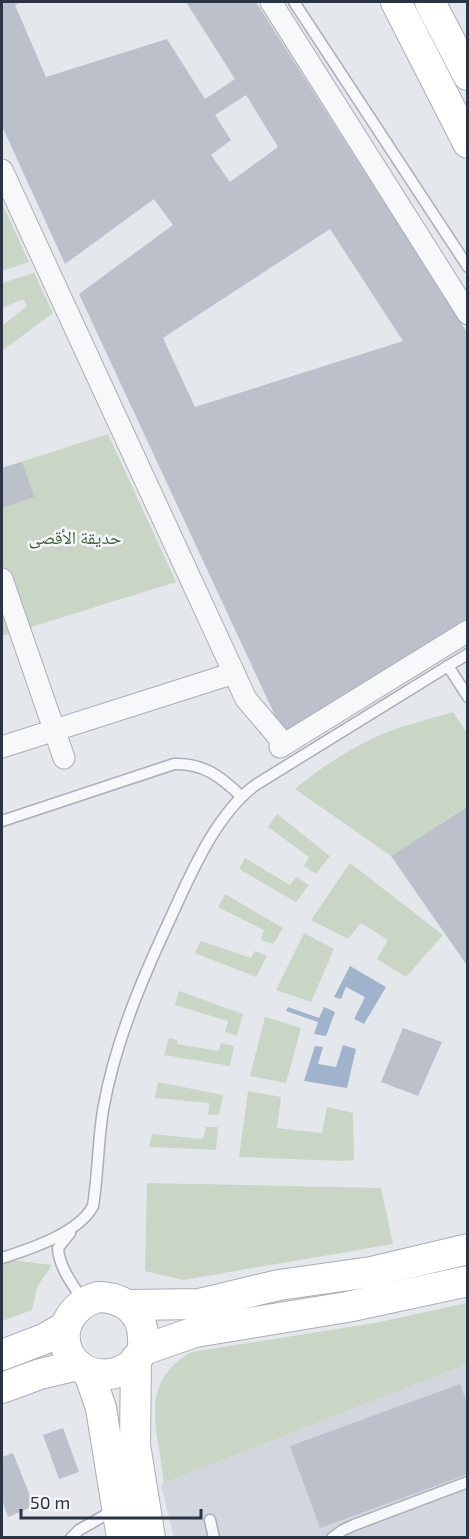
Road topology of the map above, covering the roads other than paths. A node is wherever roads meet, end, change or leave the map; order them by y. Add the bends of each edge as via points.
1 (271, 2) edge
2 (294, 2) edge
3 (396, 2) edge
4 (430, 2) edge
5 (468, 75) edge
6 (468, 143) edge
7 (2, 171) edge
8 (468, 267) edge
9 (468, 314) edge
10 (2, 579) edge
11 (468, 631) edge
12 (468, 654) edge
13 (448, 666) junction
14 (234, 673) junction
15 (468, 697) edge
16 (54, 730) junction
17 (2, 747) edge
18 (64, 758) dead end
19 (241, 796) junction
20 (2, 821) edge
21 (75, 1226) junction
22 (468, 1249) edge
23 (2, 1258) edge
24 (468, 1281) edge
25 (84, 1302) junction
26 (128, 1305) junction
27 (65, 1327) junction
28 (2, 1355) edge
29 (139, 1355) junction
30 (83, 1369) junction
31 (2, 1388) edge
32 (468, 1482) edge
33 (116, 1509) junction
34 (210, 1521) dead end
35 (71, 1538) edge
36 (122, 1538) edge
37 (150, 1538) edge
38 (214, 1538) edge
39 (332, 1538) edge

1 - 9 street
2 - 8 lane
3 - 6 street
4 - 5 street
7 - 14 street
10 - 16 street
11 - 14 street via 280,747 280,739 246,699
12 - 13 lane
13 - 15 lane
13 - 19 lane
14 - 16 street
16 - 17 street
16 - 18 street
19 - 20 lane via 213,772 195,765 174,764
19 - 21 lane via 196,864 126,1022 103,1110 93,1206
21 - 23 lane
21 - 25 lane via 58,1248 58,1254
22 - 26 street via 371,1272 279,1285 199,1304
24 - 29 street via 347,1307 195,1332
25 - 26 street via 109,1297
25 - 27 street via 70,1315
26 - 29 street via 143,1332
27 - 28 street
27 - 30 street via 64,1341 69,1354
29 - 30 street via 115,1374 103,1376
29 - 37 street via 135,1445
30 - 31 street via 40,1374
30 - 33 street via 101,1408
32 - 39 lane via 354,1525
33 - 35 lane
33 - 36 street
34 - 38 lane

